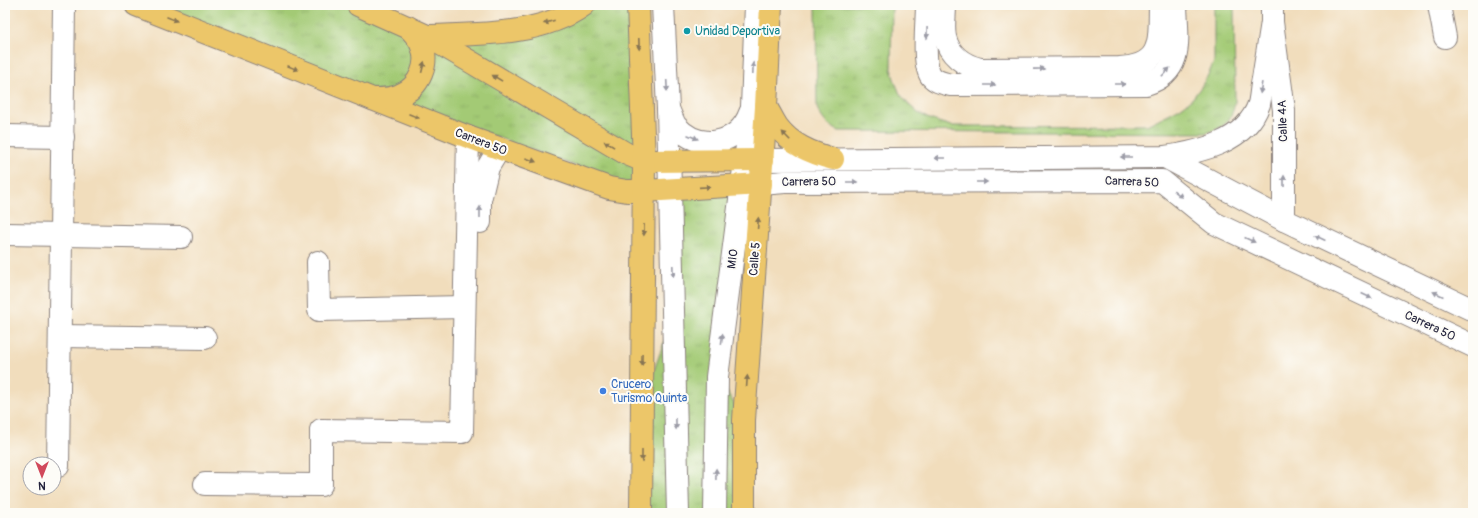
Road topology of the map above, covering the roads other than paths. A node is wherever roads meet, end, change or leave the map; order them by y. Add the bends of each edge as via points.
1 (64, 5) edge
2 (136, 5) edge
3 (358, 5) edge
4 (584, 5) edge
5 (638, 5) edge
6 (663, 5) edge
7 (756, 5) edge
8 (771, 5) edge
9 (927, 5) edge
10 (945, 5) edge
11 (1160, 5) edge
12 (1176, 5) edge
13 (1439, 5) edge
14 (1272, 13) edge
15 (408, 27) junction
16 (427, 36) junction
17 (1445, 37) dead end
18 (372, 99) junction
19 (759, 107) junction
20 (668, 109) junction
21 (5, 136) edge
22 (63, 137) junction
23 (468, 137) junction
24 (499, 149) junction
25 (1165, 157) junction
26 (833, 159) junction
27 (754, 160) junction
28 (644, 161) junction
29 (669, 161) junction
30 (751, 184) junction
31 (670, 190) junction
32 (644, 191) junction
33 (1284, 220) junction
34 (5, 234) edge
35 (62, 235) junction
36 (181, 237) dead end
37 (480, 251) dead end
38 (318, 262) dead end
39 (464, 307) junction
40 (1473, 310) edge
41 (60, 336) junction
42 (205, 338) dead end
43 (1473, 346) edge
44 (58, 456) edge
45 (205, 484) dead end
46 (641, 513) edge
47 (678, 513) edge
48 (715, 513) edge
49 (744, 513) edge

1 - 22 street
2 -> 18 main road, Carrera 50
3 - 15 main road, Carrera 50
4 -> 16 main road via 560,19 527,28 478,34
5 -> 28 main road
6 -> 20 street
19 -> 7 street, MIO
8 - 19 main road
9 -> 12 street via 926,65 936,80 951,85 1155,82 1167,73 1175,60
10 -> 11 street via 945,36 949,47 962,62 980,69 1136,66 1144,63 1156,50 1159,42
13 - 17 street
14 -> 25 street, Calle 4A via 1259,104 1249,122 1213,146 1192,153
33 -> 14 street, Calle 4A via 1284,110
15 - 16 main road, Carrera 50
18 -> 15 main road via 400,96 418,80 425,59 417,36
28 -> 16 main road, Carrera 50 via 627,154
18 -> 23 main road, Carrera 50
20 -> 19 street via 676,126 690,138 707,142 723,140 736,133
26 -> 19 main road via 812,153 793,142
19 - 27 street, MIO
20 - 29 street
21 - 22 street
22 - 35 street
23 - 24 main road, Carrera 50
23 - 39 street
24 -> 32 main road, Carrera 50 via 609,188
37 -> 24 street via 480,200 488,167
25 -> 26 street, Carrera 50
25 - 33 street, Carrera 50
26 - 27 street, Carrera 50
27 - 29 main road, Carrera 50
27 - 30 street, MIO
28 - 29 main road, Carrera 50
28 - 32 main road
29 - 31 street
31 -> 30 main road, Carrera 50
30 -> 43 street, Carrera 50 via 1162,181 1214,224
48 -> 30 street, MIO via 718,378
49 -> 30 main road, Calle 5
31 - 32 main road, Carrera 50
31 -> 47 street
32 -> 46 main road
40 -> 33 street, Carrera 50
34 - 35 street
35 - 36 street
35 - 41 street
38 - 39 street via 319,310
39 - 45 street via 462,432 321,430 321,486
41 - 42 street
41 - 44 street

